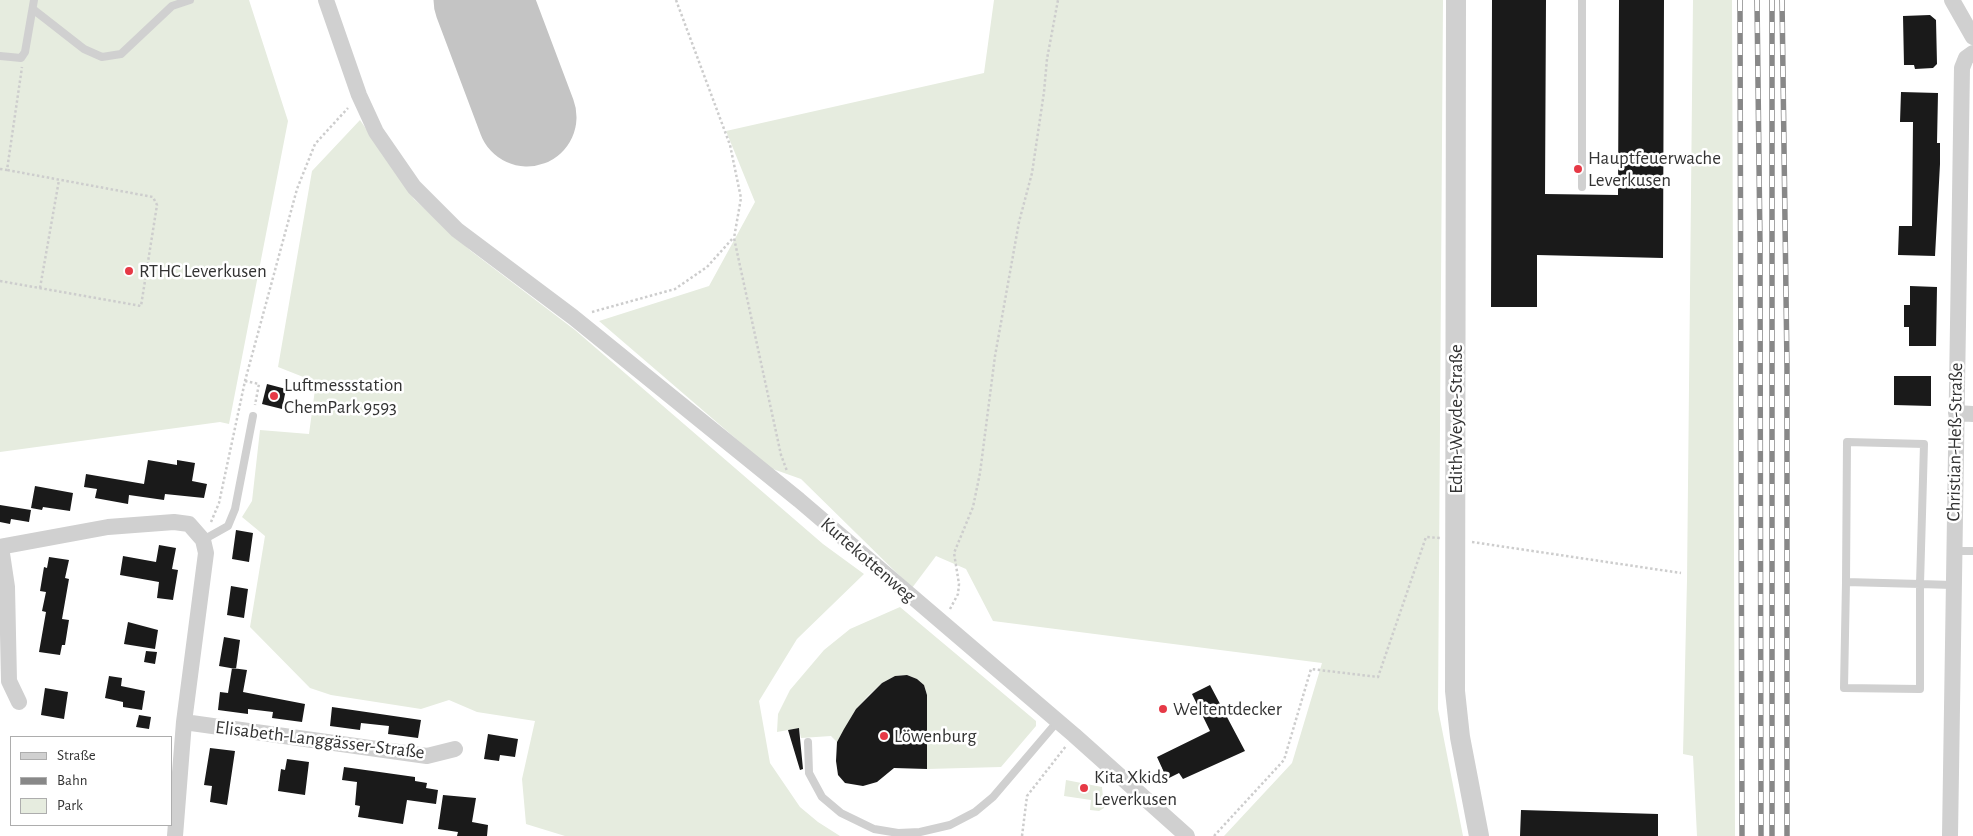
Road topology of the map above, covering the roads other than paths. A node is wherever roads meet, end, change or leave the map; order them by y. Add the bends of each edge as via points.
1 (34, 0) edge
2 (190, 0) edge
3 (326, 0) edge
4 (1456, 0) edge
5 (1582, 0) edge
6 (1952, 0) edge
7 (34, 10) junction
8 (1973, 37) edge
9 (1973, 52) edge
10 (0, 56) edge
11 (1582, 187) dead end
12 (1956, 413) junction
13 (1973, 414) edge
14 (253, 416) road end
15 (202, 538) junction
16 (1, 547) edge
17 (1953, 550) junction
18 (1973, 551) edge
19 (1846, 582) junction
20 (1920, 584) junction
21 (1952, 585) junction
22 (19, 702) dead end
23 (184, 722) junction
24 (1057, 722) junction
25 (808, 742) dead end
26 (455, 749) dead end
27 (175, 836) edge
28 (1187, 836) edge
29 (1479, 836) edge
30 (1950, 836) edge

1 - 7 lane
2 - 7 lane via 172,6 121,54 102,56 84,49
3 - 24 street, Kurtekottenweg via 359,95 376,132 414,187 457,230 573,317 799,500
4 - 29 street, Edith-Weyde-Straße via 1456,711
5 - 11 lane
6 - 8 street
7 - 10 lane via 21,58
9 - 12 street, Christian-Heß-Straße via 1962,68
12 - 13 street
12 - 17 street, Christian-Heß-Straße
14 - 15 lane via 235,509 228,526
15 - 16 street via 189,524 174,522 108,527
15 - 23 street via 206,553
16 - 22 street via 7,588 9,681
17 - 18 lane
17 - 21 street, Christian-Heß-Straße
19 - 20 lane
19 - 20 lane via 1844,688 1920,689
19 - 20 lane via 1847,442 1924,444
20 - 21 lane
21 - 30 street, Christian-Heß-Straße
23 - 26 street, Elisabeth-Langgässer-Straße via 427,756
23 - 27 street
24 - 25 lane via 993,797 975,812 950,825 920,832 874,829 841,813 822,796 809,773
24 - 28 street, Kurtekottenweg

